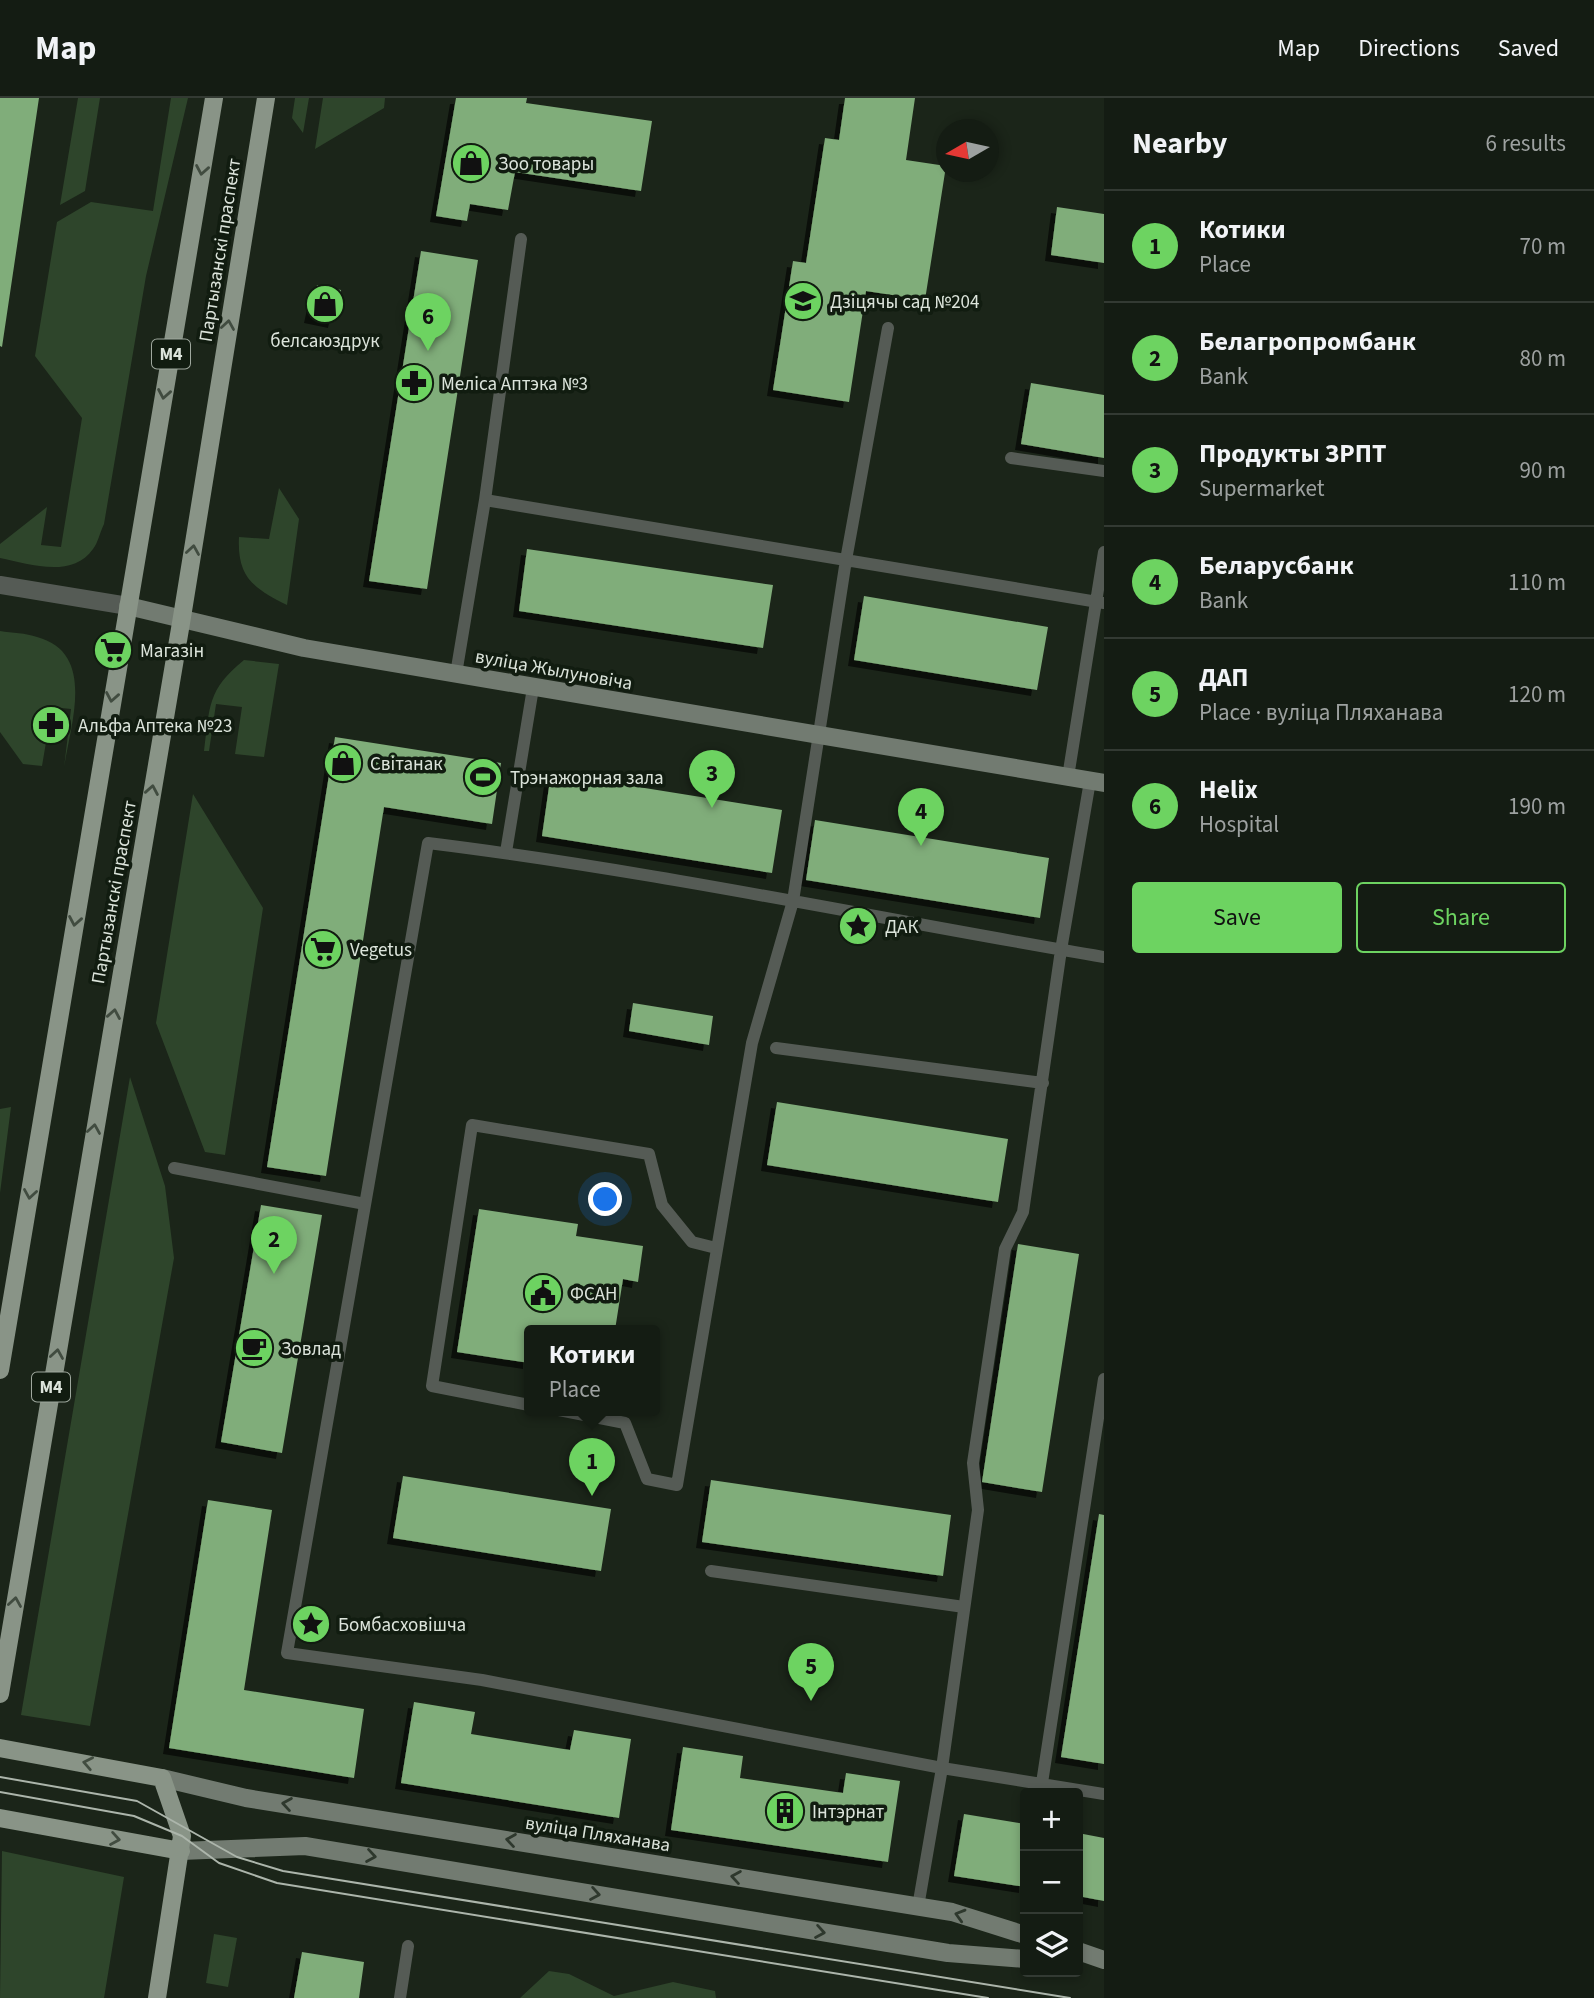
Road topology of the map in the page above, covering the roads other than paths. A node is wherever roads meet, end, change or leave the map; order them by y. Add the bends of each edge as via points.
1 (214, 98) edge
2 (265, 98) edge
3 (522, 239) dead end
4 (888, 328) dead end
5 (1011, 458) dead end
6 (1104, 471) edge
7 (485, 500) junction
8 (1104, 552) edge
9 (846, 560) junction
10 (0, 584) edge
11 (1100, 603) edge
12 (128, 606) junction
13 (182, 617) junction
14 (456, 674) junction
15 (533, 688) junction
16 (820, 735) junction
17 (1068, 777) junction
18 (1097, 782) edge
19 (506, 852) junction
20 (793, 901) junction
21 (1061, 950) junction
22 (1104, 957) edge
23 (776, 1048) dead end
24 (1043, 1083) junction
25 (174, 1168) dead end
26 (365, 1204) junction
27 (716, 1248) junction
28 (0, 1370) edge
29 (1104, 1379) edge
30 (524, 1404) edge
31 (589, 1416) edge
32 (711, 1571) dead end
33 (964, 1607) junction
34 (0, 1694) edge
35 (0, 1748) edge
36 (942, 1768) junction
37 (162, 1778) junction
38 (1042, 1783) junction
39 (1104, 1794) edge
40 (0, 1818) edge
41 (181, 1851) junction
42 (918, 1907) junction
43 (1020, 1933) edge
44 (408, 1946) dead end
45 (1083, 1953) edge
46 (1020, 1959) edge
47 (1104, 1960) edge
48 (1083, 1963) edge
49 (1104, 1965) edge
50 (157, 1998) edge
51 (400, 1998) edge

1 -> 12 main road, Партызанскі праспект / М4
13 -> 2 main road, Партызанскі праспект / М4
3 - 7 lane
4 - 9 lane
5 - 6 lane
7 - 9 lane
7 - 14 lane
8 - 11 lane
9 - 11 lane
9 - 16 lane
10 - 12 street, вуліца Жылуновіча
11 - 17 lane
12 - 13 main road, вуліца Жылуновіча
12 -> 28 main road, Партызанскі праспект / М4
13 - 14 main road, вуліца Жылуновіча via 304,648
34 -> 13 main road, Партызанскі праспект / М4
14 - 15 main road, вуліца Жылуновіча
15 - 16 main road, вуліца Жылуновіча
15 - 19 lane
16 - 17 main road, вуліца Жылуновіча
16 - 20 lane
17 - 18 main road, вуліца Жылуновіча
18 - 21 lane
19 - 20 lane
19 - 26 lane via 428,843
20 - 21 lane
20 - 27 lane via 752,1043
21 - 22 lane
21 - 24 lane
23 - 24 lane
24 - 33 lane via 1023,1212 1005,1249 974,1463 978,1510
25 - 26 lane
26 - 36 lane via 287,1653 482,1680
27 - 30 lane via 692,1242 662,1205 649,1154 472,1125 432,1386
27 - 31 lane via 677,1485 647,1479 625,1423
29 - 38 lane
32 - 33 lane
33 - 36 lane
37 -> 35 main road
36 - 38 lane
36 - 42 lane
37 - 41 main road via 180,1823
42 -> 37 main road, вуліца Пляханава via 246,1798
38 - 39 lane
40 -> 41 main road
41 -> 46 main road via 304,1846 948,1953
41 - 50 main road
43 -> 42 main road, вуліца Пляханава
44 - 51 lane
45 - 47 main road
48 - 49 main road

